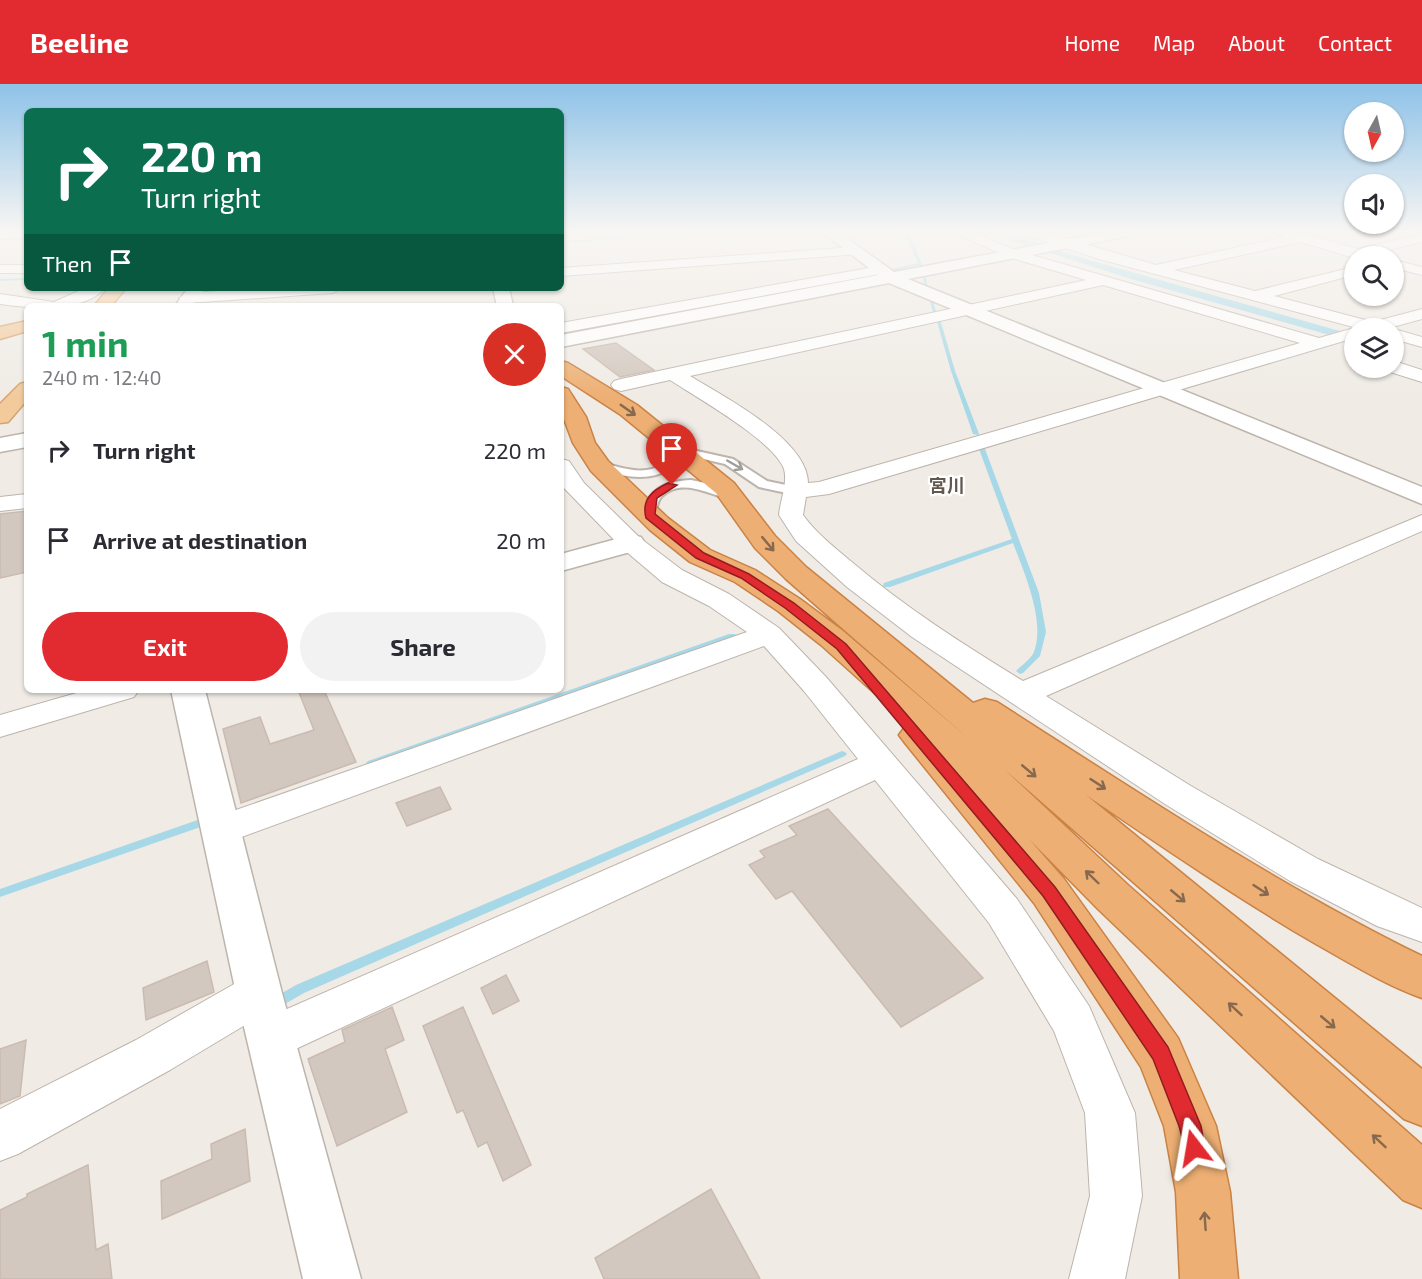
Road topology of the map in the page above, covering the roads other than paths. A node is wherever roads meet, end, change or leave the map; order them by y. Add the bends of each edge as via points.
1 (809, 287) edge
2 (824, 287) edge
3 (915, 287) edge
4 (1075, 287) edge
5 (1121, 287) edge
6 (1220, 287) edge
7 (1291, 287) edge
8 (91, 291) edge
9 (115, 291) edge
10 (285, 291) edge
11 (1254, 296) junction
12 (190, 297) edge
13 (0, 299) edge
14 (29, 303) edge
15 (65, 303) edge
16 (105, 303) edge
17 (968, 310) junction
18 (1422, 314) edge
19 (1404, 319) edge
20 (1344, 320) edge
21 (564, 328) edge
22 (1344, 336) edge
23 (1404, 337) edge
24 (564, 340) edge
25 (1422, 342) edge
26 (1318, 343) junction
27 (1344, 352) edge
28 (564, 369) edge
29 (1404, 370) edge
30 (674, 374) junction
31 (1422, 376) edge
32 (621, 385) dead end
33 (1162, 390) junction
34 (24, 391) edge
35 (564, 396) edge
36 (0, 417) edge
37 (24, 419) edge
38 (0, 438) edge
39 (24, 441) edge
40 (0, 445) edge
41 (679, 450) junction
42 (599, 466) junction
43 (564, 471) edge
44 (796, 491) junction
45 (1422, 496) edge
46 (736, 500) junction
47 (24, 501) edge
48 (0, 504) edge
49 (1422, 522) edge
50 (640, 529) junction
51 (564, 562) edge
52 (769, 634) junction
53 (857, 642) junction
54 (113, 693) edge
55 (190, 693) edge
56 (1022, 694) junction
57 (0, 726) edge
58 (880, 763) junction
59 (223, 828) junction
60 (1422, 925) edge
61 (1422, 978) edge
62 (265, 1015) junction
63 (1422, 1101) edge
64 (0, 1136) edge
65 (1422, 1181) edge
66 (332, 1279) edge
67 (1097, 1279) edge
68 (1209, 1279) edge

1 - 21 street
2 - 24 street
3 - 17 street
4 - 17 street
5 - 26 street
6 - 11 street
7 - 11 street
8 - 15 street
9 - 16 main road
10 - 12 street
11 - 20 street
13 - 14 street
17 - 30 street
17 - 33 street
18 - 19 street
22 - 26 street
23 - 25 street
26 - 27 street
26 - 33 street
28 -> 41 highway via 629,410
29 - 31 street
30 - 32 street
30 - 44 street via 782,449 795,468
33 - 44 street via 821,489
33 - 45 street
34 - 36 main road
35 - 42 highway via 584,443
37 - 38 main road
39 - 40 street
41 - 42 lane via 674,462 654,473 623,473
41 -> 44 lane via 729,461 763,484
41 - 46 highway
42 - 50 highway
43 - 50 street via 576,489
44 - 56 street via 791,515 805,537 922,631
46 - 50 lane via 706,486 672,485 652,497
46 -> 53 highway via 765,542
47 - 48 street
49 - 56 street
50 - 51 street
50 - 52 street via 672,576 720,600
50 - 53 highway via 745,576
52 - 58 street
52 - 59 street
53 -> 61 highway via 1283,904
53 -> 63 highway
65 -> 53 highway via 1113,897
68 -> 53 highway via 1203,1192 1190,1126 1161,1054 1049,891
54 - 57 street
55 - 59 street
56 - 60 street via 1178,795 1304,870
58 - 62 street
58 - 67 street via 1003,911 1073,1021 1110,1113 1116,1196
59 - 62 street
62 - 64 street via 153,1055
62 - 66 street

